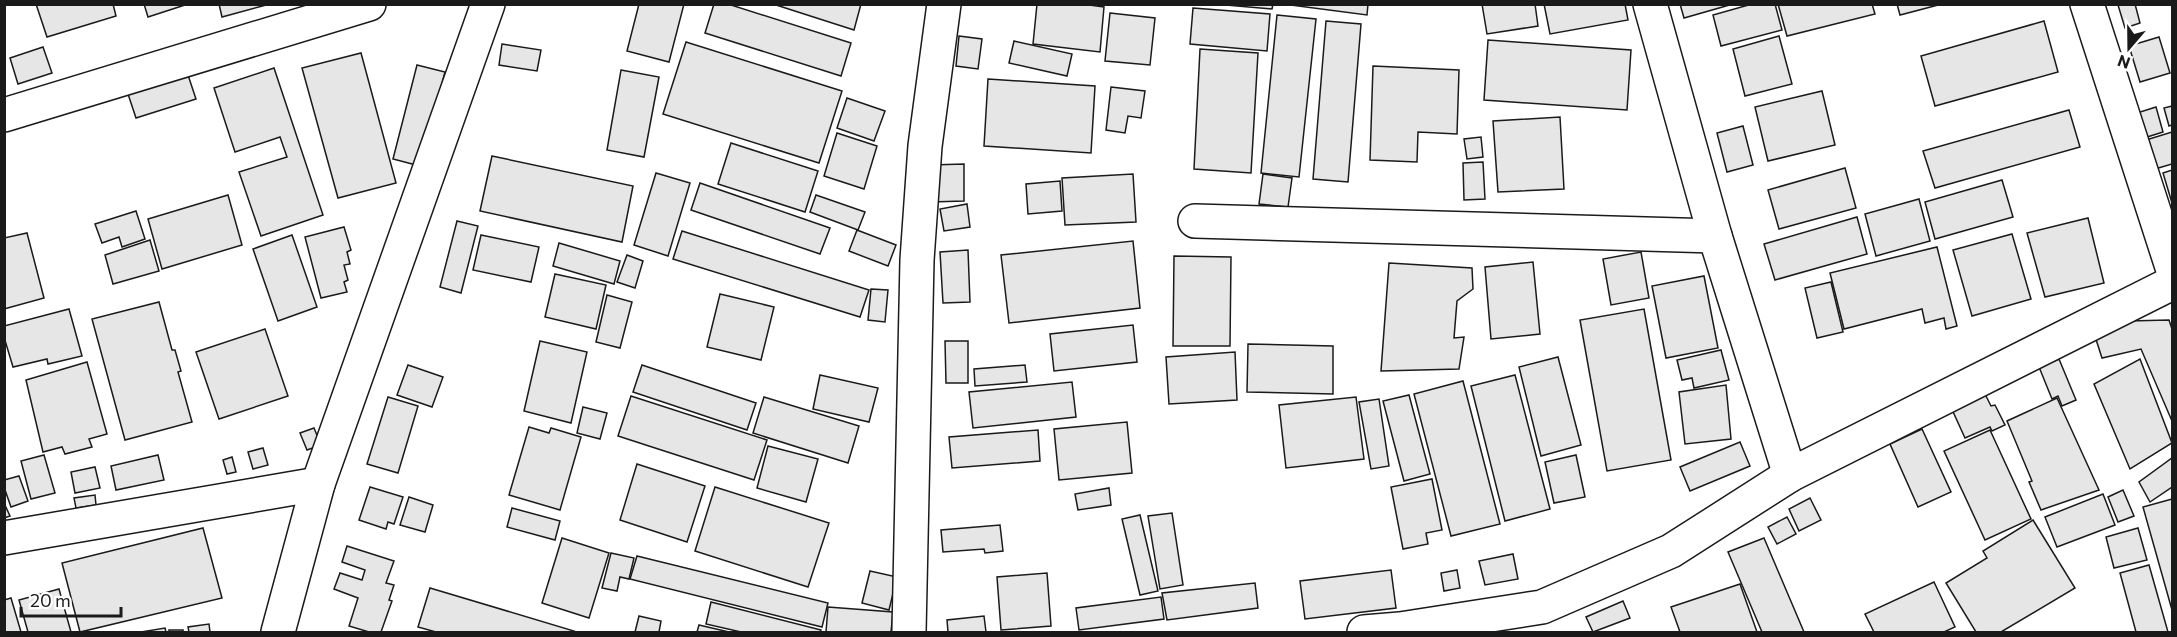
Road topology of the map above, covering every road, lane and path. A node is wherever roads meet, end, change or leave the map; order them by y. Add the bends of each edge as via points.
1 (488, 4) edge
2 (944, 4) edge
3 (1650, 4) edge
4 (2087, 4) edge
5 (356, 6) edge
6 (4, 115) edge
7 (1195, 221) dead end
8 (1715, 236) junction
9 (2172, 267) edge
10 (2172, 283) edge
11 (1790, 475) junction
12 (318, 484) junction
13 (4, 538) edge
14 (278, 633) edge
15 (909, 633) edge
16 (1364, 633) edge

1 - 12 street
2 - 15 street via 925,146 917,260
3 - 8 street
4 - 9 street
5 - 6 street
7 - 8 street
8 - 11 street
10 - 11 street
11 - 16 street via 1671,551 1542,607
12 - 13 street
12 - 14 street

